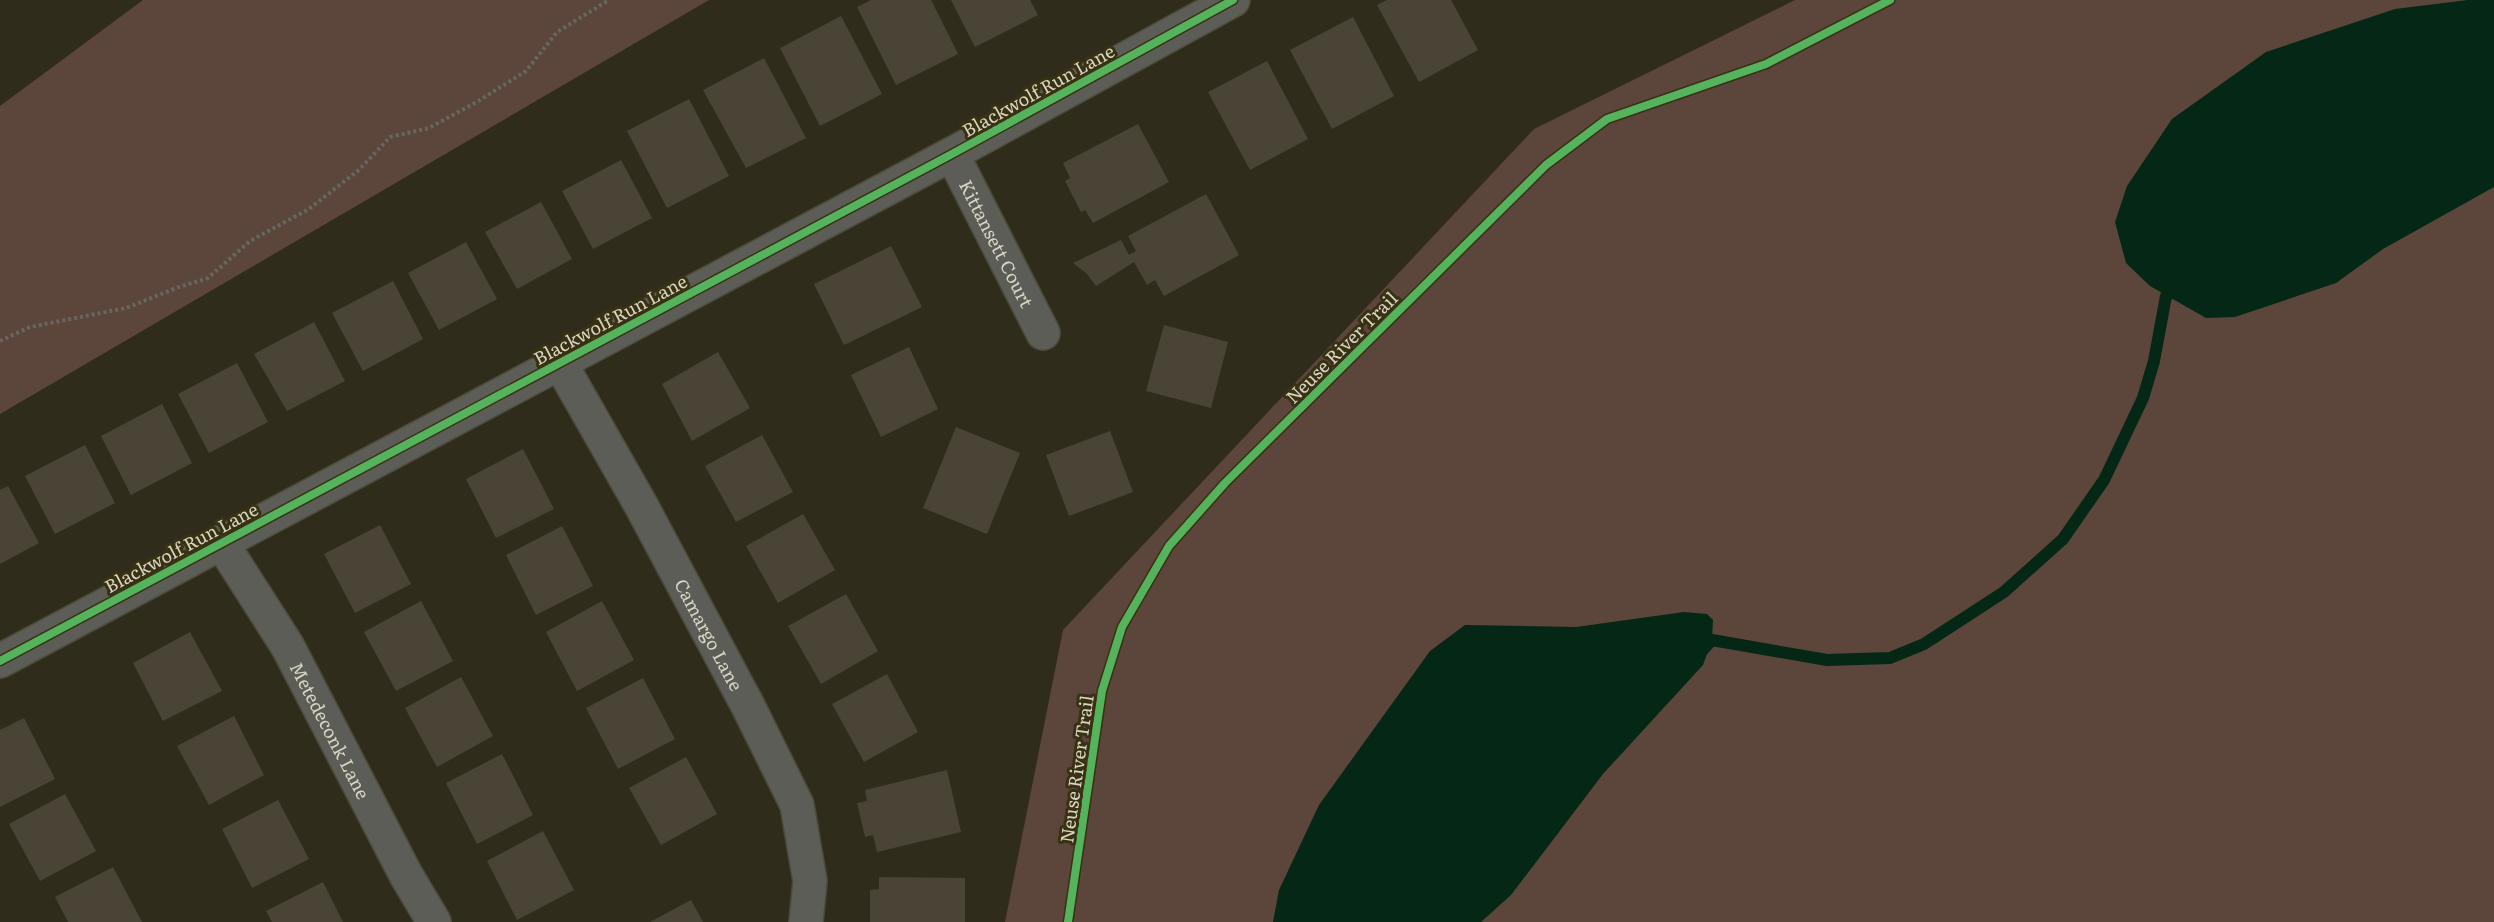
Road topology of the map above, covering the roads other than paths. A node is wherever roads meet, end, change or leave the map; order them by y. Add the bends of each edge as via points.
1 (1233, 0) edge
2 (952, 154) junction
3 (1043, 333) dead end
4 (560, 363) junction
5 (221, 542) junction
6 (0, 661) edge
7 (434, 922) edge
8 (806, 922) edge

1 - 2 street, Blackwolf Run Lane
2 - 3 street, Kittansett Court
2 - 4 street, Blackwolf Run Lane
4 - 5 street, Blackwolf Run Lane
4 - 8 street, Camargo Lane via 748,706 797,806 810,881
5 - 6 street, Blackwolf Run Lane
5 - 7 street, Metedeconk Lane via 288,647

